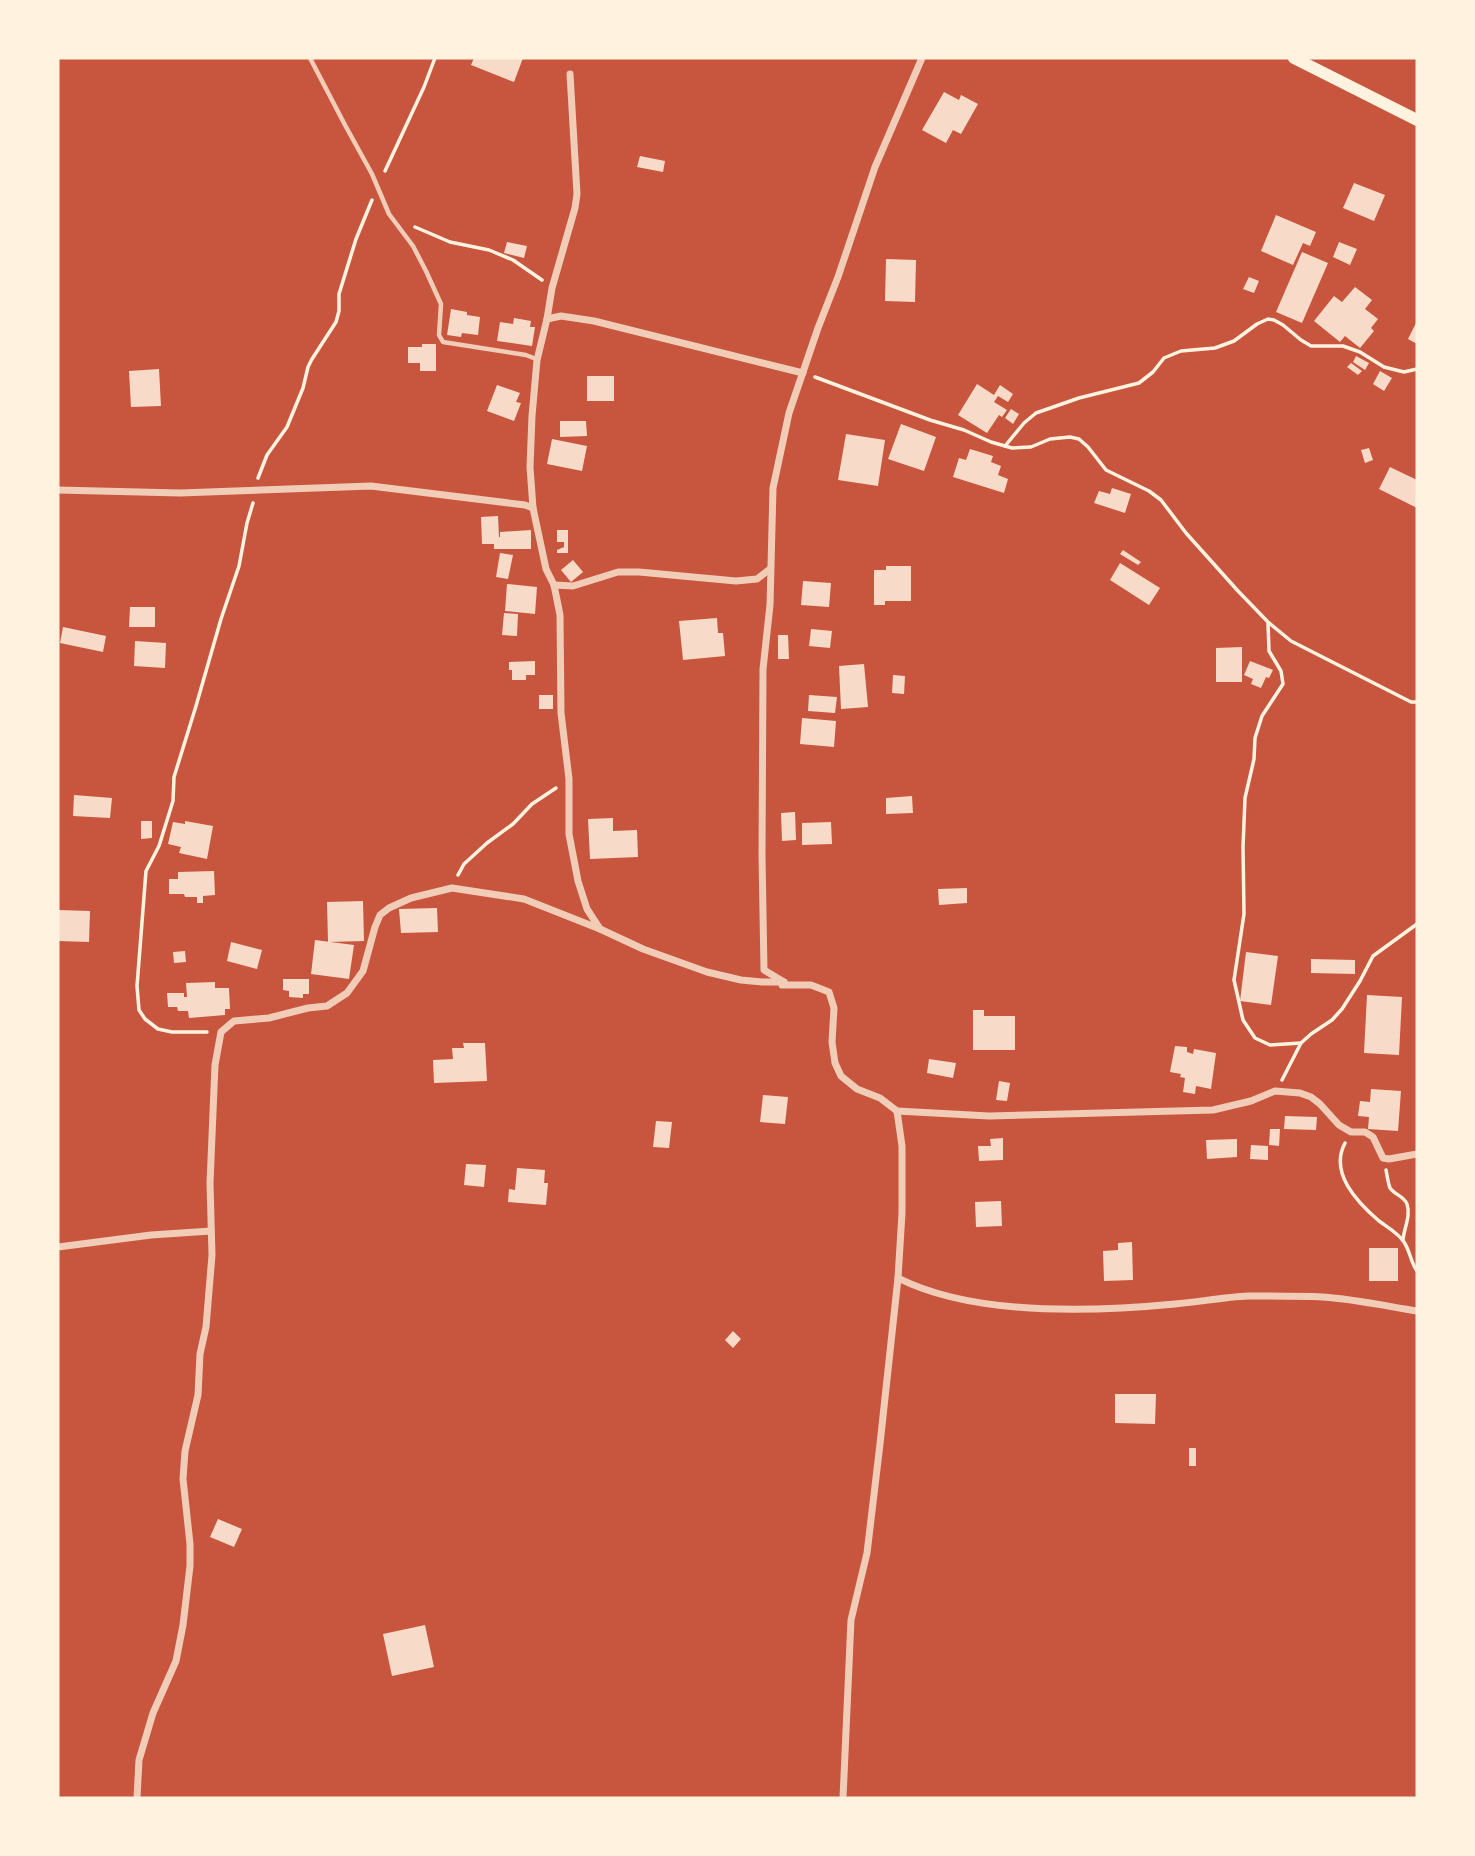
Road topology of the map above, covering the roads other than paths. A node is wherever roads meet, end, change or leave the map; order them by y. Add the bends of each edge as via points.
1 (310, 58) edge
2 (922, 58) edge
3 (1294, 58) edge
4 (570, 74) dead end
5 (1417, 120) edge
6 (547, 319) junction
7 (537, 360) junction
8 (803, 373) junction
9 (58, 490) edge
10 (533, 508) junction
11 (770, 569) junction
12 (554, 585) junction
13 (600, 929) junction
14 (784, 982) junction
15 (897, 1111) junction
16 (1417, 1154) edge
17 (211, 1231) junction
18 (58, 1247) edge
19 (898, 1278) junction
20 (1417, 1311) edge
21 (137, 1798) edge
22 (843, 1798) edge

1 - 7 lane via 441,304 439,335 443,342
2 - 8 street via 875,167
3 - 5 main road
4 - 6 street via 577,194
6 - 7 street
6 - 8 street via 561,316 594,321
7 - 10 street via 530,467
8 - 11 street via 773,488
9 - 10 street via 180,493 371,486
10 - 12 street via 545,569
11 - 12 street via 757,579 736,581 618,572 573,586
11 - 14 street via 763,669 764,970
12 - 13 street via 560,615 569,834 587,909
13 - 14 street via 707,972 741,980
13 - 17 street via 524,899 452,888 411,898 380,915 363,971 347,993 327,1006 234,1021 222,1032 215,1065
14 - 15 street via 782,985 811,985 829,992 834,1008 835,1063 841,1076
15 - 16 street via 989,1116 1213,1110 1275,1091 1300,1093 1320,1104 1350,1132 1373,1137 1383,1158
15 - 19 street via 902,1146
17 - 18 street
17 - 21 street via 206,1327 183,1479 190,1544 183,1625 176,1661 139,1759
19 - 20 street via 950,1296 1065,1310 1247,1296 1323,1297
19 - 22 street via 867,1553 851,1620

